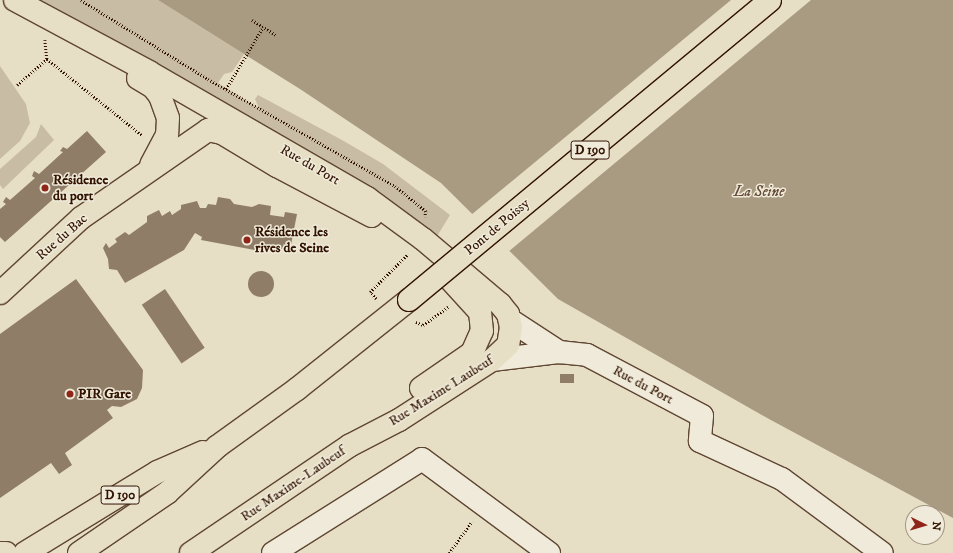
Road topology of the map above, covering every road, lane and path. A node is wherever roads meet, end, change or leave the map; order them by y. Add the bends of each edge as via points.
1 (15, 0) edge
2 (81, 0) edge
3 (770, 0) edge
4 (37, 12) junction
5 (252, 20) dead end
6 (263, 27) junction
7 (44, 35) dead end
8 (276, 35) dead end
9 (47, 59) junction
10 (17, 85) dead end
11 (226, 89) junction
12 (296, 129) dead end
13 (141, 135) dead end
14 (147, 171) junction
15 (417, 246) junction
16 (0, 293) edge
17 (466, 294) junction
18 (376, 299) dead end
19 (510, 320) junction
20 (416, 322) dead end
21 (559, 352) junction
22 (492, 360) junction
23 (218, 446) junction
24 (349, 446) junction
25 (485, 505) junction
26 (0, 552) edge
27 (6, 553) edge
28 (25, 553) edge
29 (79, 553) edge
30 (191, 553) edge
31 (273, 553) edge
32 (449, 553) edge
33 (549, 553) edge
34 (882, 553) edge

1 - 4 main road, Rue du Port
2 - 11 path
3 - 23 main road, Pont de Poissy / D 190, bridge via 409,300 297,389
4 - 14 main road, Rue du Port via 153,87 160,96 168,118 167,135
4 - 19 main road, Rue du Port via 149,72 367,198 423,239 482,288 505,309
5 - 6 path
6 - 8 path
6 - 11 path
7 - 9 path
9 - 10 path
9 - 13 path
11 - 12 path
14 - 15 main road, Rue du Bac via 200,134 215,130 373,217
14 - 16 main road, Rue du Bac via 81,218
15 - 17 main road, Rue du Bac
15 - 18 path via 370,292
17 - 20 path via 423,325
17 - 24 main road, Rue du Bac via 480,312 483,321 480,339 472,353 393,408
19 - 21 lane, Rue du Port
19 - 22 main road, Rue Maxime Laubeuf via 508,345
21 - 22 lane, Rue du Port
21 - 34 lane, Rue du Port via 586,355 702,416 700,441 782,479
22 - 24 main road, Rue Maxime Laubeuf via 399,420
23 - 28 main road, D 190 via 157,472
23 - 29 main road, D 190 via 167,493
24 - 30 main road, Rue Maxime-Laubeuf
25 - 31 lane via 422,459
25 - 32 path
25 - 33 lane
26 - 27 main road

